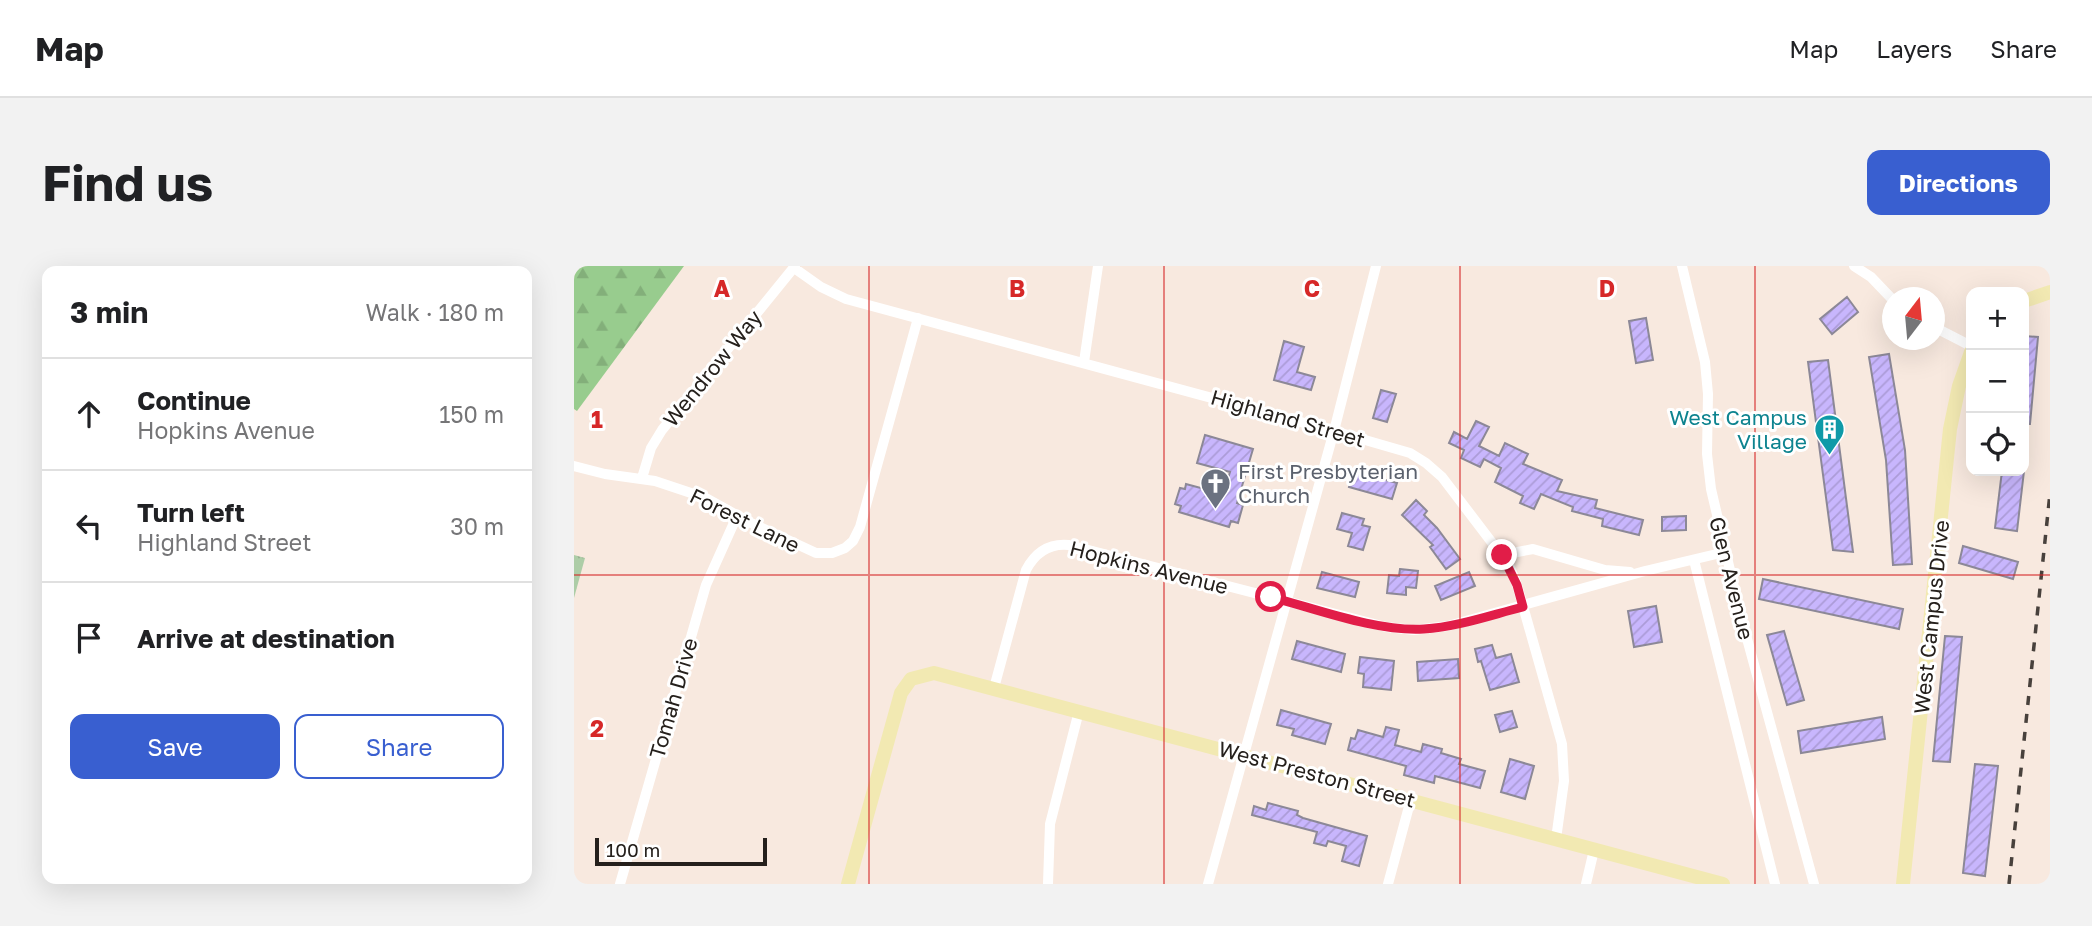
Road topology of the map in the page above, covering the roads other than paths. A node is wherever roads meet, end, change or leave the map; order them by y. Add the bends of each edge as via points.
1 (1098, 266) edge
2 (1376, 266) edge
3 (1682, 266) edge
4 (1854, 266) edge
5 (795, 267) edge
6 (1882, 289) edge
7 (2050, 292) edge
8 (2029, 299) edge
9 (918, 318) junction
10 (1945, 333) edge
11 (1966, 343) edge
12 (1084, 362) junction
13 (1966, 366) edge
14 (1334, 431) junction
15 (574, 466) edge
16 (642, 478) junction
17 (737, 516) junction
18 (1724, 552) junction
19 (1502, 555) junction
20 (1694, 560) junction
21 (1645, 571) junction
22 (1287, 602) junction
23 (1523, 607) junction
24 (994, 688) junction
25 (1079, 711) junction
26 (1244, 754) junction
27 (1412, 799) junction
28 (1556, 839) junction
29 (1594, 850) junction
30 (620, 884) edge
31 (848, 884) edge
32 (1048, 884) edge
33 (1208, 884) edge
34 (1388, 884) edge
35 (1586, 884) edge
36 (1723, 884) edge
37 (1775, 884) edge
38 (1814, 884) edge
39 (1903, 884) edge

1 - 12 street
2 - 14 street
3 - 18 street, Glen Avenue via 1705,362 1709,470
4 - 6 street
5 - 9 street, Highland Street via 838,296
5 - 16 street, Wendrow Way via 662,430
7 - 8 street
9 - 12 street, Highland Street
9 - 17 street, Forest Lane via 860,527 850,545 835,552 812,552
10 - 11 street
12 - 14 street, Highland Street
13 - 39 street, West Campus Drive via 1950,429
14 - 19 street, Highland Street via 1419,457 1442,477
14 - 22 street
15 - 16 street, Forest Lane
16 - 17 street, Forest Lane via 719,503
17 - 30 street, Tomah Drive via 706,585
18 - 20 street, Hopkins Avenue
18 - 38 street, Glen Avenue
19 - 21 street, Hopkins Avenue via 1533,549 1618,573
19 - 23 street, Highland Street
20 - 21 street, Hopkins Avenue
20 - 37 street, Glen Avenue
21 - 23 street, Hopkins Avenue
22 - 23 street, Hopkins Avenue via 1414,630
22 - 24 street, Hopkins Avenue via 1069,545 1049,547 1037,554 1026,570
22 - 26 street
23 - 28 street, Highland Street via 1564,752
24 - 25 street, West Preston Street
24 - 31 street, West Preston Street via 933,673 911,679 900,698
25 - 26 street, West Preston Street
25 - 32 street via 1050,824
26 - 27 street, West Preston Street
26 - 33 street
27 - 28 street, West Preston Street
27 - 34 street
28 - 29 street, West Preston Street
29 - 35 street
29 - 36 street, West Preston Street

